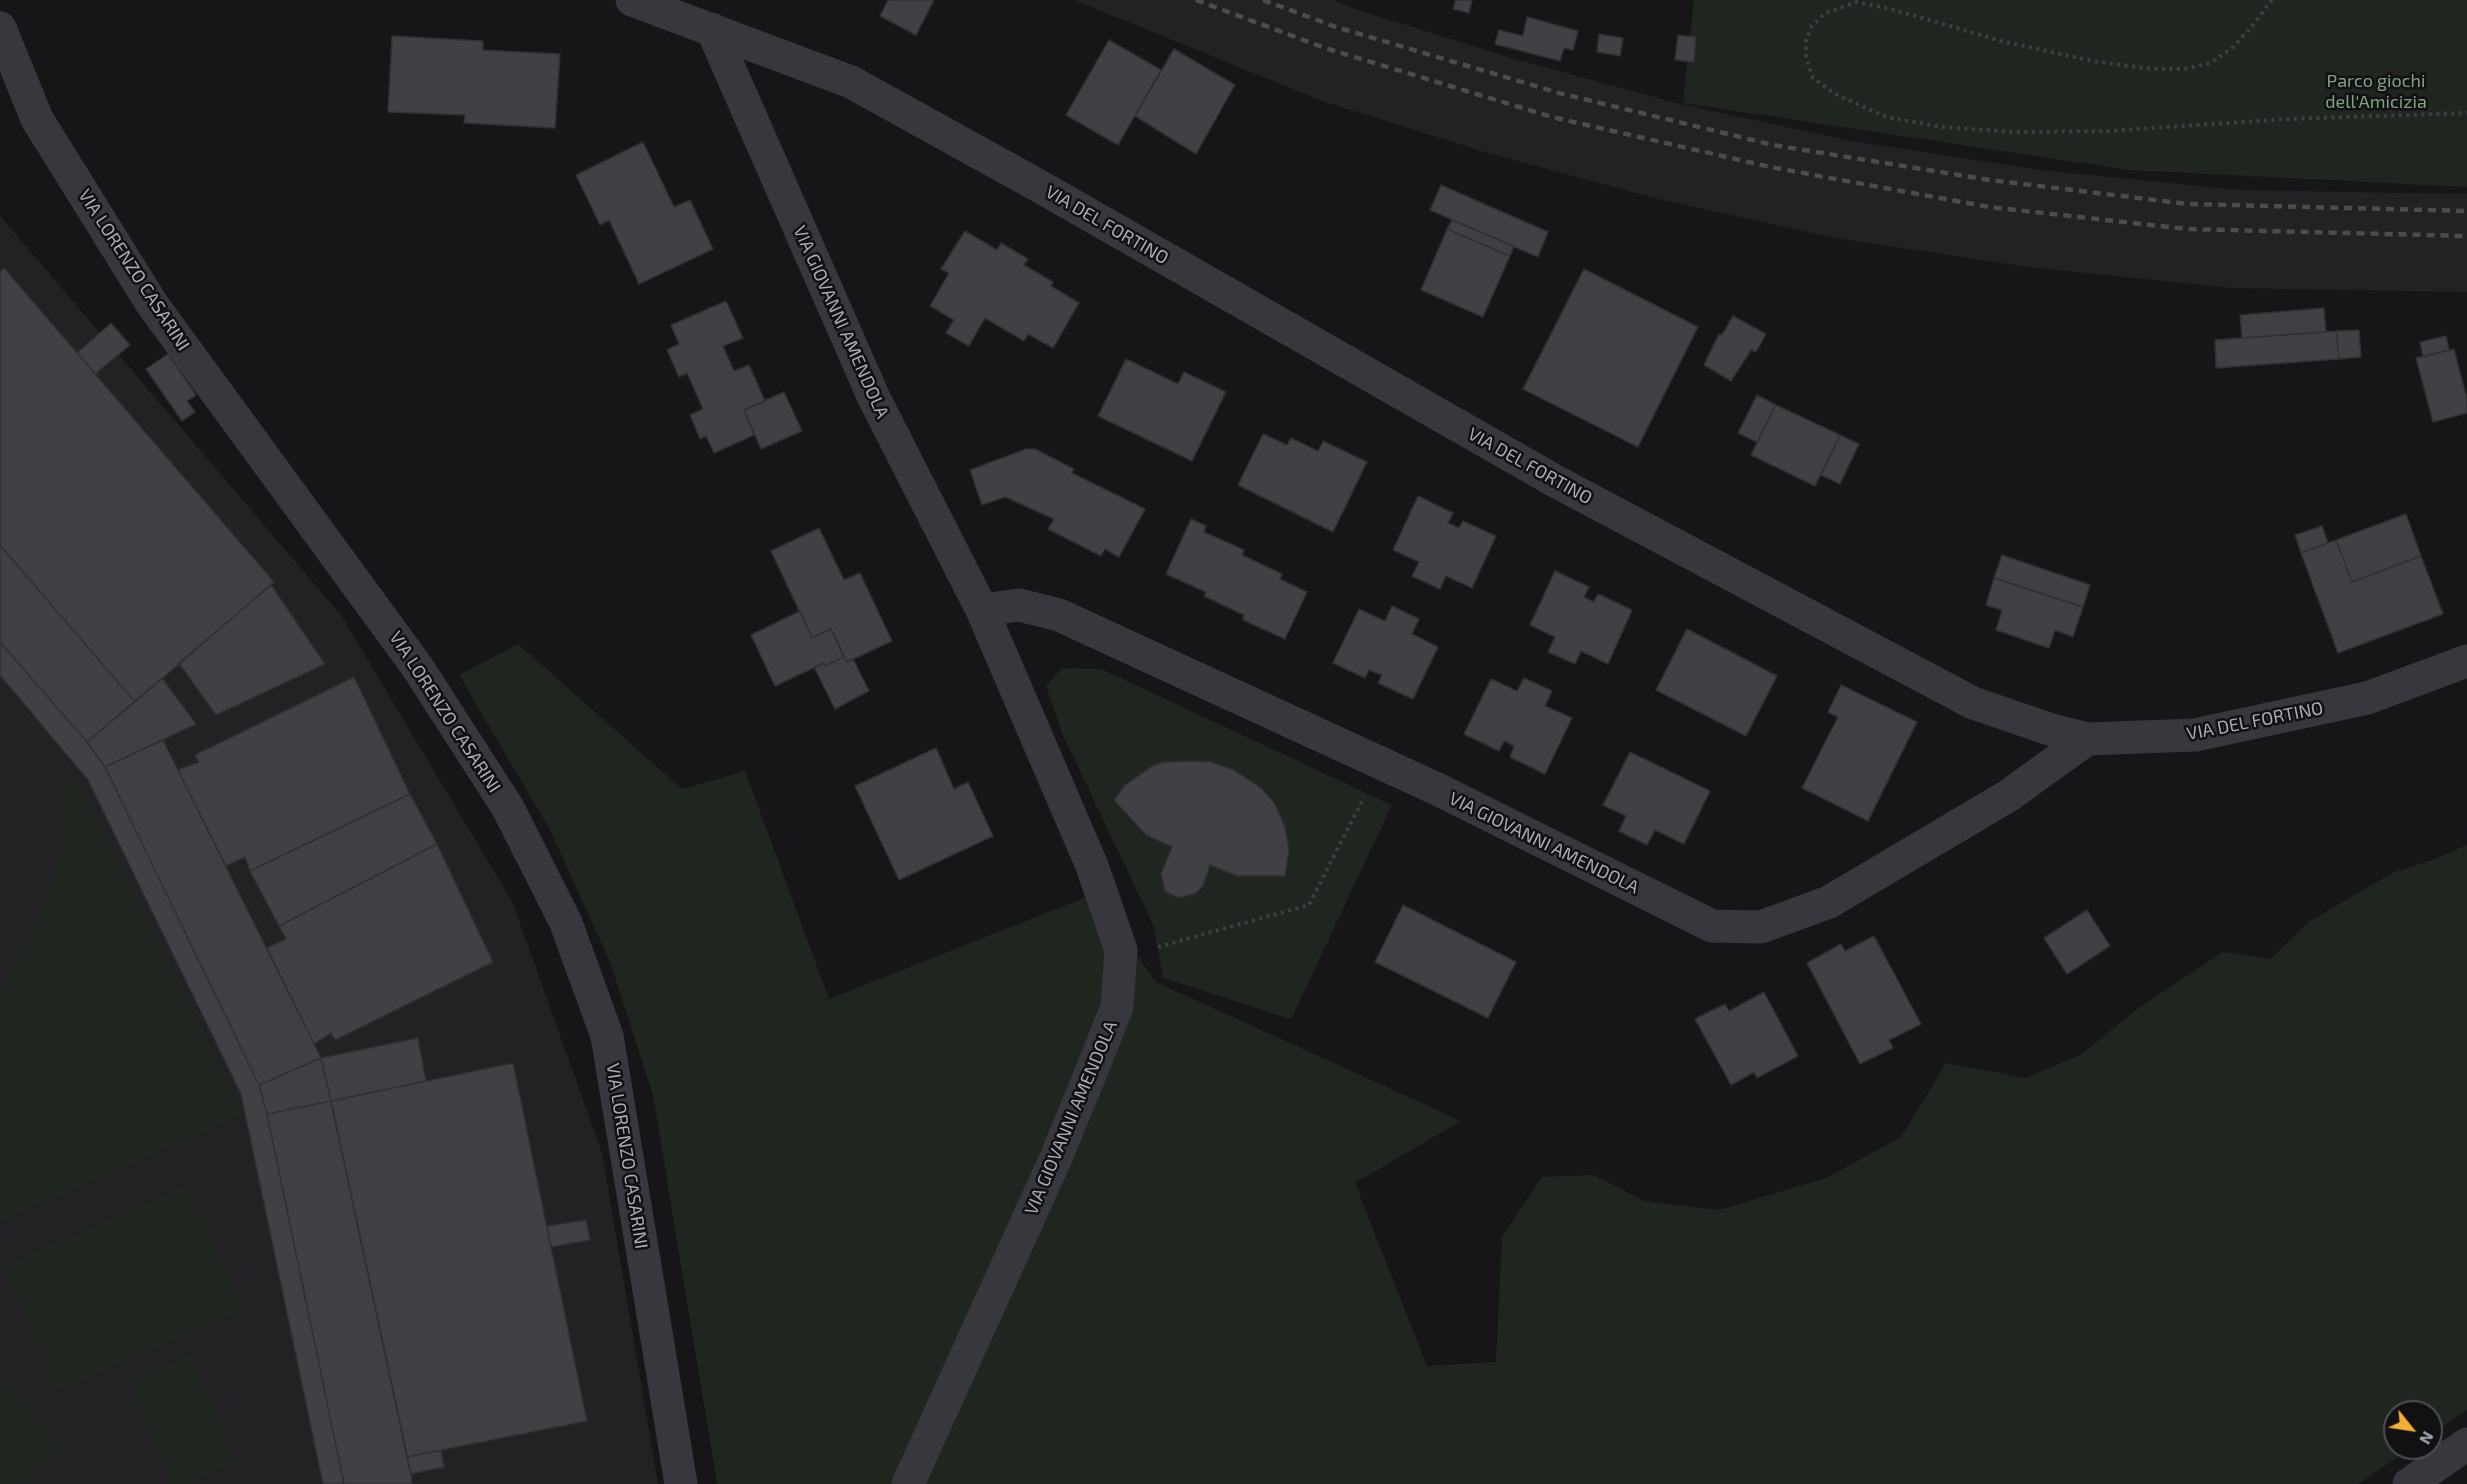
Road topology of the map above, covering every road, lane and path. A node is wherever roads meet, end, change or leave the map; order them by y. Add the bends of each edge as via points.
1 (632, 0) edge
2 (2272, 0) edge
3 (0, 28) edge
4 (712, 29) junction
5 (2467, 113) edge
6 (982, 610) junction
7 (2467, 661) edge
8 (2087, 739) junction
9 (1367, 790) dead end
10 (1155, 948) dead end
11 (2467, 1444) edge
12 (681, 1484) edge
13 (908, 1484) edge
14 (2409, 1484) edge

1 - 4 street, VIA DEL FORTINO
2 - 5 path via 2231,49 2210,63 2184,69 2093,61 1856,2 1824,14 1812,26 1806,39 1806,58 1814,78 1835,94 1886,117 1942,127 2017,132 2108,131
3 - 12 street, VIA LORENZO CASARINI via 37,119 152,304 418,668 508,808 566,923 607,1036
4 - 6 street, VIA GIOVANNI AMENDOLA via 873,398
4 - 8 street, VIA DEL FORTINO via 851,81 1555,481 1973,703
6 - 8 street, VIA GIOVANNI AMENDOLA via 1019,605 1059,615 1437,789 1712,926 1761,927 1829,902 2008,796
6 - 13 street, VIA GIOVANNI AMENDOLA via 1092,866 1121,950 1117,1007 1055,1160
7 - 8 street, VIA DEL FORTINO via 2367,698 2195,735
9 - 10 path via 1309,905
11 - 14 street

